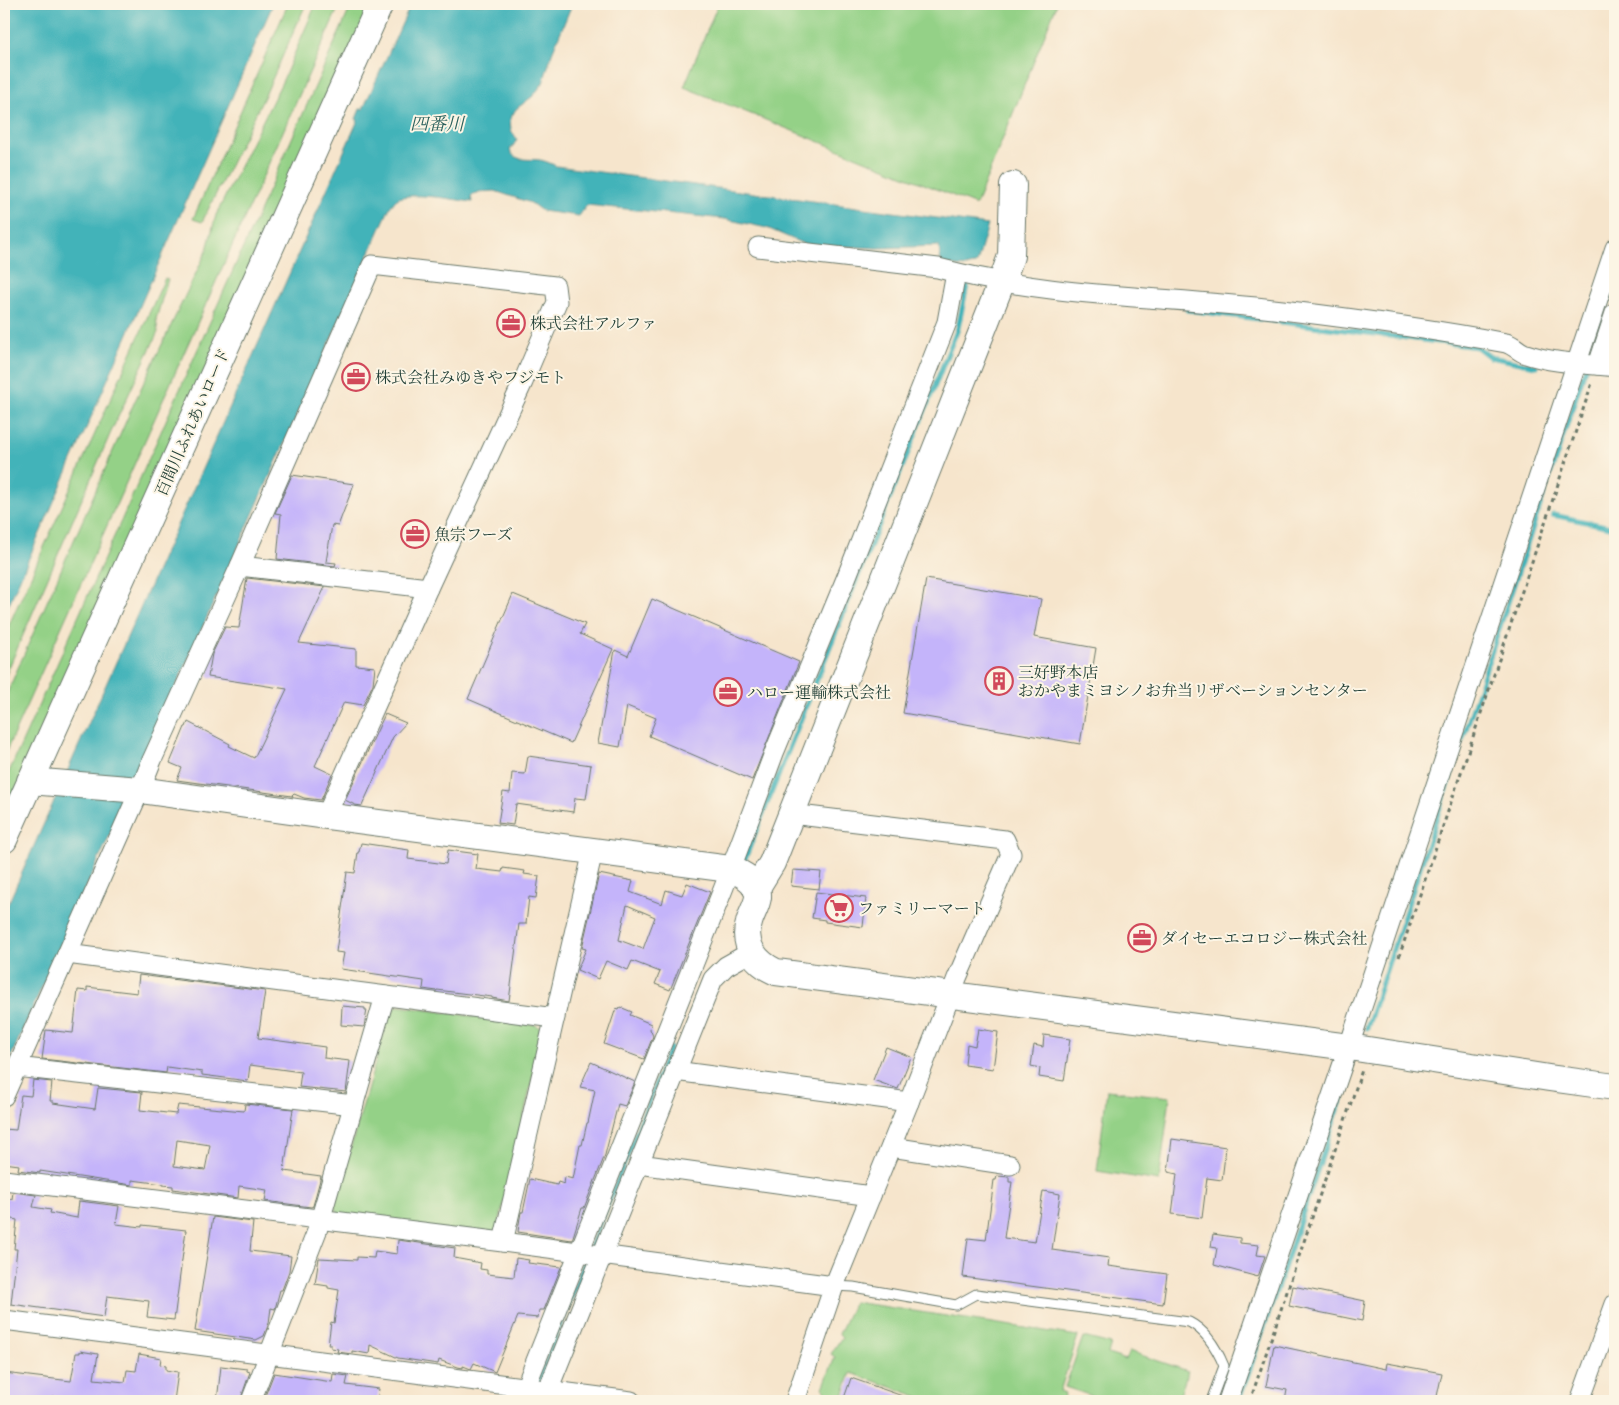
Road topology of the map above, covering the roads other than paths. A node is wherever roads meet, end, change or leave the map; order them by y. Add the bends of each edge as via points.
1 (380, 4) edge
2 (1013, 185) dead end
3 (758, 247) dead end
4 (1615, 248) edge
5 (964, 274) junction
6 (1002, 281) junction
7 (1615, 314) edge
8 (1593, 365) edge
9 (240, 566) junction
10 (428, 588) junction
11 (30, 781) junction
12 (133, 790) junction
13 (791, 814) junction
14 (326, 816) junction
15 (4, 840) edge
16 (593, 852) junction
17 (741, 875) junction
18 (751, 952) junction
19 (67, 954) junction
20 (951, 995) junction
21 (385, 996) junction
22 (555, 1018) junction
23 (1356, 1057) junction
24 (16, 1067) junction
25 (676, 1071) junction
26 (1615, 1087) edge
27 (4, 1096) edge
28 (909, 1102) junction
29 (354, 1105) junction
30 (891, 1147) junction
31 (639, 1164) junction
32 (1010, 1165) dead end
33 (4, 1180) edge
34 (871, 1196) junction
35 (320, 1220) junction
36 (503, 1242) junction
37 (589, 1254) junction
38 (834, 1286) junction
39 (1615, 1304) edge
40 (4, 1320) edge
41 (270, 1354) junction
42 (535, 1393) edge
43 (251, 1401) edge
44 (631, 1401) edge
45 (795, 1401) edge
46 (1210, 1401) edge
47 (1228, 1401) edge
48 (1580, 1401) edge

1 - 11 street, 百間川ふれあいロード
2 - 6 street via 1011,256
3 - 5 street via 938,268
4 - 8 street
5 - 6 street
5 - 17 street via 847,576 774,753
6 - 8 street via 1086,293 1281,310 1449,333 1510,344 1524,354
6 - 13 street
7 - 8 street
8 - 23 street
9 - 10 street
9 - 10 street via 372,265 555,286 557,302
9 - 12 street via 152,760
10 - 14 street
11 - 12 street
11 - 15 street, 百間川ふれあいロード
12 - 14 street
12 - 19 street
13 - 17 street via 772,864
13 - 20 street via 1005,840 1011,854
14 - 16 street
16 - 17 street
16 - 22 street
17 - 18 street via 758,895 747,934
17 - 37 street
18 - 20 street via 776,972
18 - 25 street via 726,966 712,979
19 - 21 street
19 - 24 street
20 - 23 street
20 - 28 street
21 - 22 street
21 - 29 street
22 - 36 street
23 - 26 street
23 - 47 street
24 - 27 street
24 - 29 street
25 - 28 street
25 - 31 street
28 - 30 street
29 - 35 street
30 - 32 street
30 - 34 street
31 - 34 street
31 - 37 street
33 - 35 street
34 - 38 street
35 - 36 street
35 - 41 street
36 - 37 street
37 - 38 street
37 - 42 street
37 - 42 street
38 - 45 street
38 - 46 lane via 956,1305 976,1294 1189,1322 1198,1326 1224,1366
39 - 48 street
40 - 41 street
41 - 42 street
41 - 43 street
42 - 44 street

